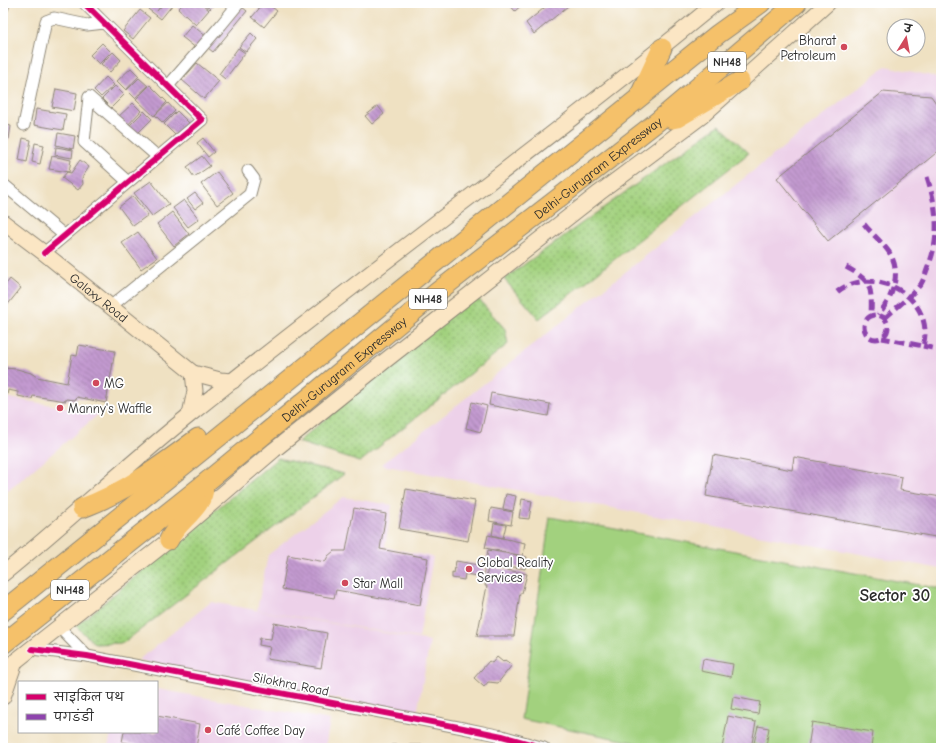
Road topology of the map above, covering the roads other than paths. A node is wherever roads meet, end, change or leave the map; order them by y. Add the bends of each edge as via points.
1 (4, 3) edge
2 (84, 3) edge
3 (239, 3) edge
4 (716, 3) edge
5 (739, 3) edge
6 (760, 3) edge
7 (797, 3) edge
8 (828, 3) edge
9 (3, 7) edge
10 (104, 23) junction
11 (718, 34) junction
12 (662, 48) junction
13 (740, 81) junction
14 (168, 86) junction
15 (637, 99) junction
16 (658, 121) junction
17 (24, 125) dead end
18 (158, 157) junction
19 (248, 171) dead end
20 (128, 182) junction
21 (3, 184) edge
22 (3, 222) edge
23 (64, 235) junction
24 (44, 253) junction
25 (110, 307) junction
26 (193, 373) junction
27 (233, 380) junction
28 (266, 399) junction
29 (190, 414) junction
30 (204, 484) junction
31 (82, 508) junction
32 (169, 540) junction
33 (3, 574) edge
34 (3, 611) edge
35 (59, 627) junction
36 (3, 644) edge
37 (32, 648) junction
38 (87, 656) junction
39 (9, 667) edge
40 (3, 698) edge
41 (502, 736) junction
42 (500, 748) edge
43 (544, 748) edge

1 - 9 street
2 - 10 street
3 - 14 street
4 - 12 main road
5 - 11 highway via 729,14
6 - 11 highway, Delhi-Gurugram Expressway / NH48
7 - 16 highway, Delhi-Gurugram Expressway / NH48
8 - 13 main road
10 - 14 street
10 - 17 street via 87,25 54,18 46,21
11 - 15 highway, Delhi-Gurugram Expressway / NH48
12 - 15 highway
12 - 27 main road
13 - 16 highway via 677,118
13 - 32 main road via 702,116 599,193 274,450
14 - 18 street via 202,120
15 - 28 highway, Delhi-Gurugram Expressway / NH48
16 - 30 highway, Delhi-Gurugram Expressway / NH48 via 436,293
18 - 20 street
18 - 20 street via 89,97 84,142
19 - 25 street via 254,178 250,194
20 - 23 street
21 - 23 street
22 - 24 main road, Galaxy Road
23 - 24 street
24 - 25 main road, Galaxy Road
25 - 26 main road, Galaxy Road
26 - 27 main road, Galaxy Road via 220,380
26 - 29 main road via 195,391
27 - 29 main road
28 - 31 highway via 235,410 120,491
28 - 34 highway, Delhi-Gurugram Expressway / NH48
29 - 31 main road
30 - 32 highway via 204,491 198,504 172,532
30 - 36 highway, Delhi-Gurugram Expressway / NH48
31 - 33 main road
32 - 35 main road
35 - 37 main road
35 - 38 street
37 - 38 street, Silokhra Road
37 - 39 main road
38 - 41 street, Silokhra Road
39 - 40 main road
41 - 42 street
41 - 43 street, Silokhra Road

